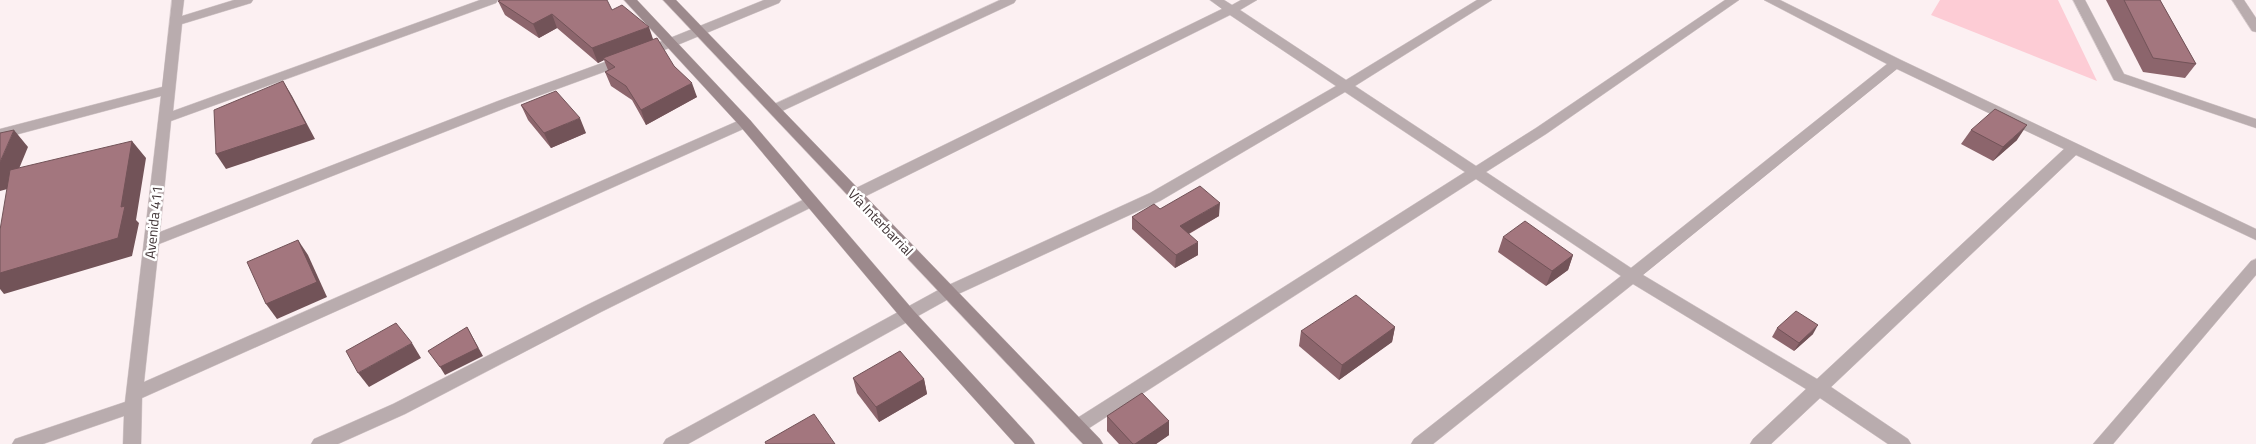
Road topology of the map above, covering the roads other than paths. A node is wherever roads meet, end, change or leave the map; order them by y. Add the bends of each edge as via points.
1 (178, 0) edge
2 (247, 0) edge
3 (492, 0) edge
4 (630, 0) edge
5 (669, 0) edge
6 (775, 0) edge
7 (1010, 0) edge
8 (1216, 0) edge
9 (1251, 0) edge
10 (1486, 0) edge
11 (1733, 0) edge
12 (1770, 0) edge
13 (2079, 0) edge
14 (2238, 0) edge
15 (1231, 10) junction
16 (176, 22) junction
17 (2256, 28) edge
18 (700, 31) junction
19 (670, 43) junction
20 (1896, 63) junction
21 (1346, 86) junction
22 (168, 90) junction
23 (775, 109) junction
24 (164, 119) junction
25 (745, 123) junction
26 (2256, 124) edge
27 (0, 134) edge
28 (2074, 148) junction
29 (1476, 172) junction
30 (855, 195) junction
31 (811, 201) junction
32 (2256, 235) edge
33 (151, 241) junction
34 (2256, 266) edge
35 (1632, 276) junction
36 (948, 292) junction
37 (908, 315) junction
38 (1818, 387) junction
39 (134, 400) junction
40 (1078, 427) junction
41 (1022, 443) edge
42 (21, 444) edge
43 (132, 444) edge
44 (320, 444) edge
45 (672, 444) edge
46 (1094, 444) edge
47 (1420, 444) edge
48 (1760, 444) edge
49 (1902, 444) edge
50 (2102, 444) edge

1 - 16 street, Avenida 411
2 - 16 street
3 - 24 street
4 - 19 main road
5 - 18 main road, Vía Interbarrial
6 - 18 street
7 - 23 street
8 - 15 street
9 - 15 street
10 - 21 street
11 - 29 street via 1541,132
12 - 20 street
13 - 26 street via 2119,77
14 - 17 street
15 - 21 street
15 - 30 street
16 - 22 street, Avenida 411
18 - 19 street
18 - 23 main road, Vía Interbarrial
19 - 25 main road
19 - 33 street via 503,104
20 - 28 street
20 - 35 street
21 - 29 street
21 - 36 street via 1155,196
22 - 24 street, Avenida 411
22 - 27 street
23 - 30 main road, Vía Interbarrial
24 - 33 street, Avenida 411
25 - 31 main road
25 - 39 street
28 - 32 street
28 - 38 street
29 - 35 street
29 - 40 street
30 - 36 main road, Vía Interbarrial
31 - 37 main road
31 - 44 street via 399,409
33 - 39 street, Avenida 411
34 - 50 street
35 - 38 street
35 - 47 street
36 - 37 street
36 - 40 main road, Vía Interbarrial
37 - 41 main road
37 - 45 street
38 - 48 street
38 - 49 street
39 - 42 street
39 - 43 street, Avenida 411
40 - 46 main road, Vía Interbarrial

